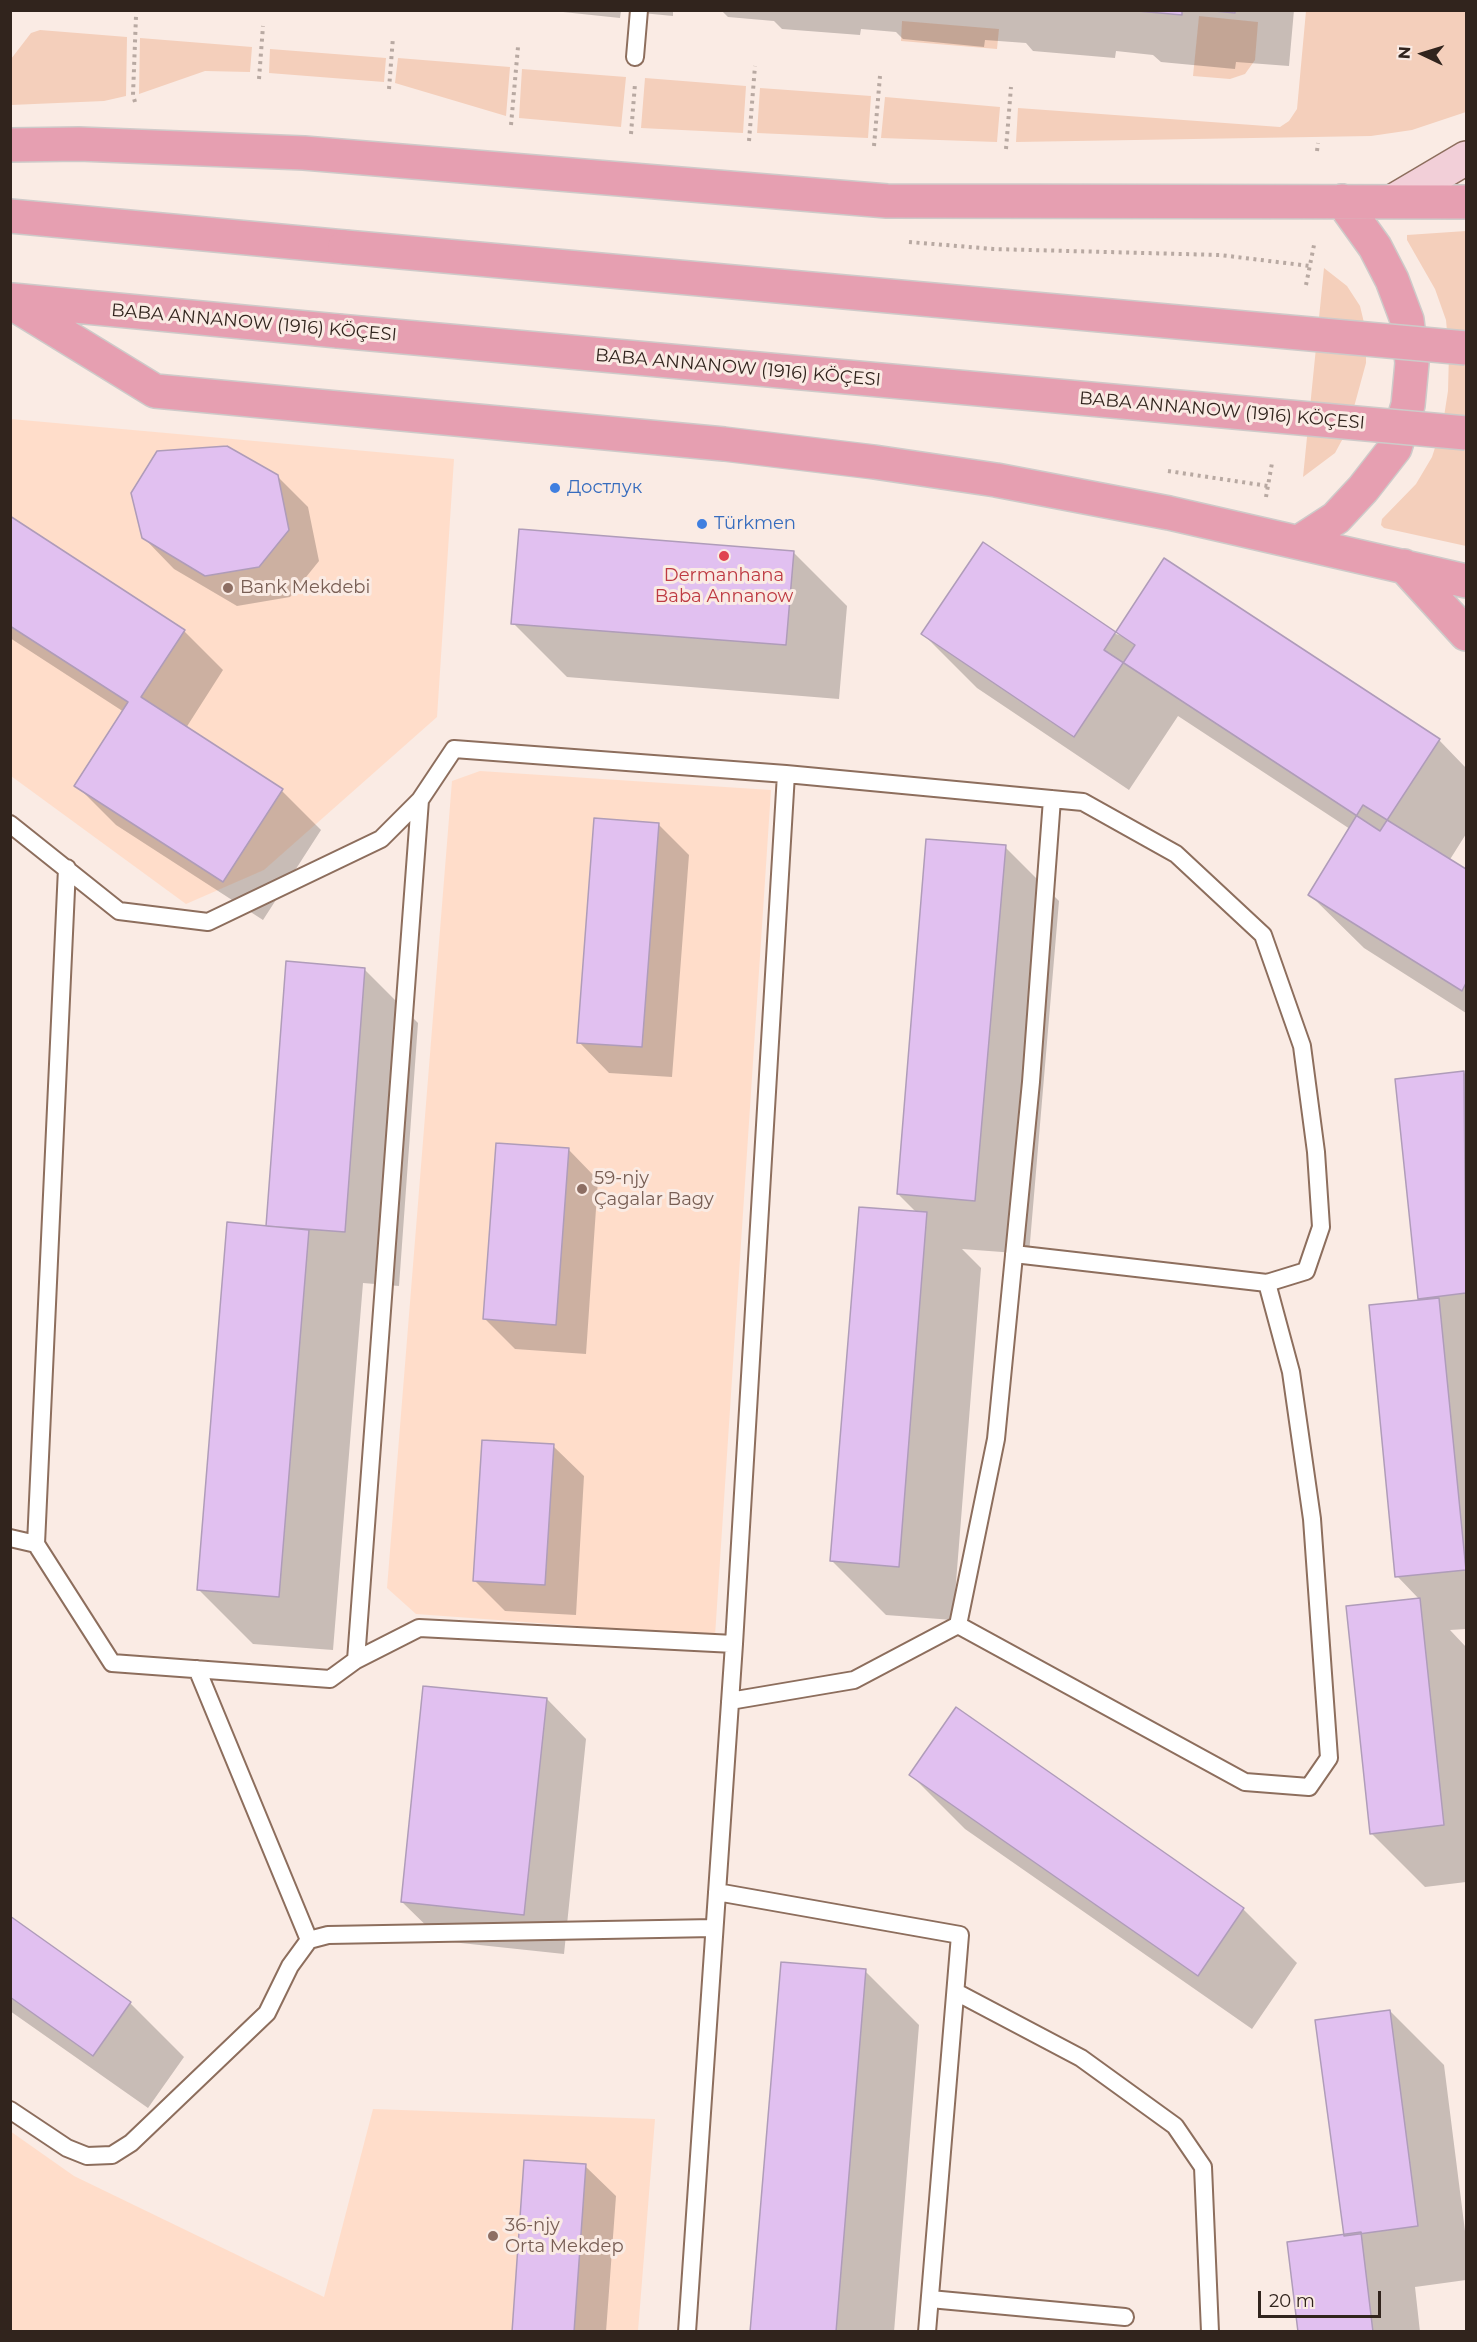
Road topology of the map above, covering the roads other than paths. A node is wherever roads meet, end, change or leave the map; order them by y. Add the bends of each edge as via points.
1 (639, 10) edge
2 (635, 57) dead end
3 (10, 145) edge
4 (1467, 158) edge
5 (1395, 200) junction
6 (1342, 201) junction
7 (1467, 202) edge
8 (10, 216) edge
9 (10, 301) edge
10 (1467, 348) edge
11 (1467, 433) edge
12 (1299, 542) junction
13 (1404, 566) junction
14 (1467, 581) edge
15 (1467, 634) edge
16 (786, 774) junction
17 (1052, 799) junction
18 (420, 800) junction
19 (10, 824) edge
20 (67, 867) junction
21 (1014, 1254) junction
22 (1267, 1283) junction
23 (10, 1538) edge
24 (36, 1544) junction
25 (958, 1625) junction
26 (734, 1644) junction
27 (356, 1660) junction
28 (197, 1669) junction
29 (730, 1701) junction
30 (717, 1892) junction
31 (714, 1928) junction
32 (309, 1940) junction
33 (956, 1992) junction
34 (10, 2110) edge
35 (930, 2300) junction
36 (1125, 2318) dead end
37 (687, 2331) edge
38 (927, 2331) edge
39 (1210, 2331) edge

1 - 2 lane
3 - 6 main road via 304,153 887,201
4 - 5 main road
5 - 6 main road
5 - 7 main road
6 - 12 main road via 1375,247 1407,320 1412,363 1408,405 1395,448 1363,489 1336,518
8 - 10 main road, bridge
9 - 11 main road, BABA ANNANOW (1916) KÖÇESI, bridge
9 - 12 main road via 155,391 724,444 874,462 996,480
12 - 13 main road
13 - 14 main road
13 - 15 main road
16 - 17 lane
16 - 18 lane via 454,749
16 - 26 lane
17 - 21 lane
17 - 22 lane via 1083,802 1176,854 1263,935 1302,1046 1321,1227 1306,1271
18 - 20 lane via 381,838 208,922 119,911
18 - 27 lane
19 - 20 lane
20 - 24 lane
21 - 22 lane
21 - 25 lane via 996,1439
22 - 25 lane via 1291,1372 1312,1519 1329,1758 1309,1786 1245,1782
23 - 24 lane
24 - 28 lane via 112,1663
25 - 29 lane via 854,1680
26 - 27 lane via 419,1628
26 - 29 lane
27 - 28 lane via 330,1679
28 - 32 lane
29 - 30 lane
30 - 31 lane
30 - 33 lane via 960,1935
31 - 32 lane via 328,1935
31 - 37 lane
32 - 34 lane via 290,1966 267,2013 131,2143 112,2155 87,2156 68,2148
33 - 35 lane
33 - 39 lane via 1081,2058 1175,2126 1203,2167
35 - 36 lane
35 - 38 lane

